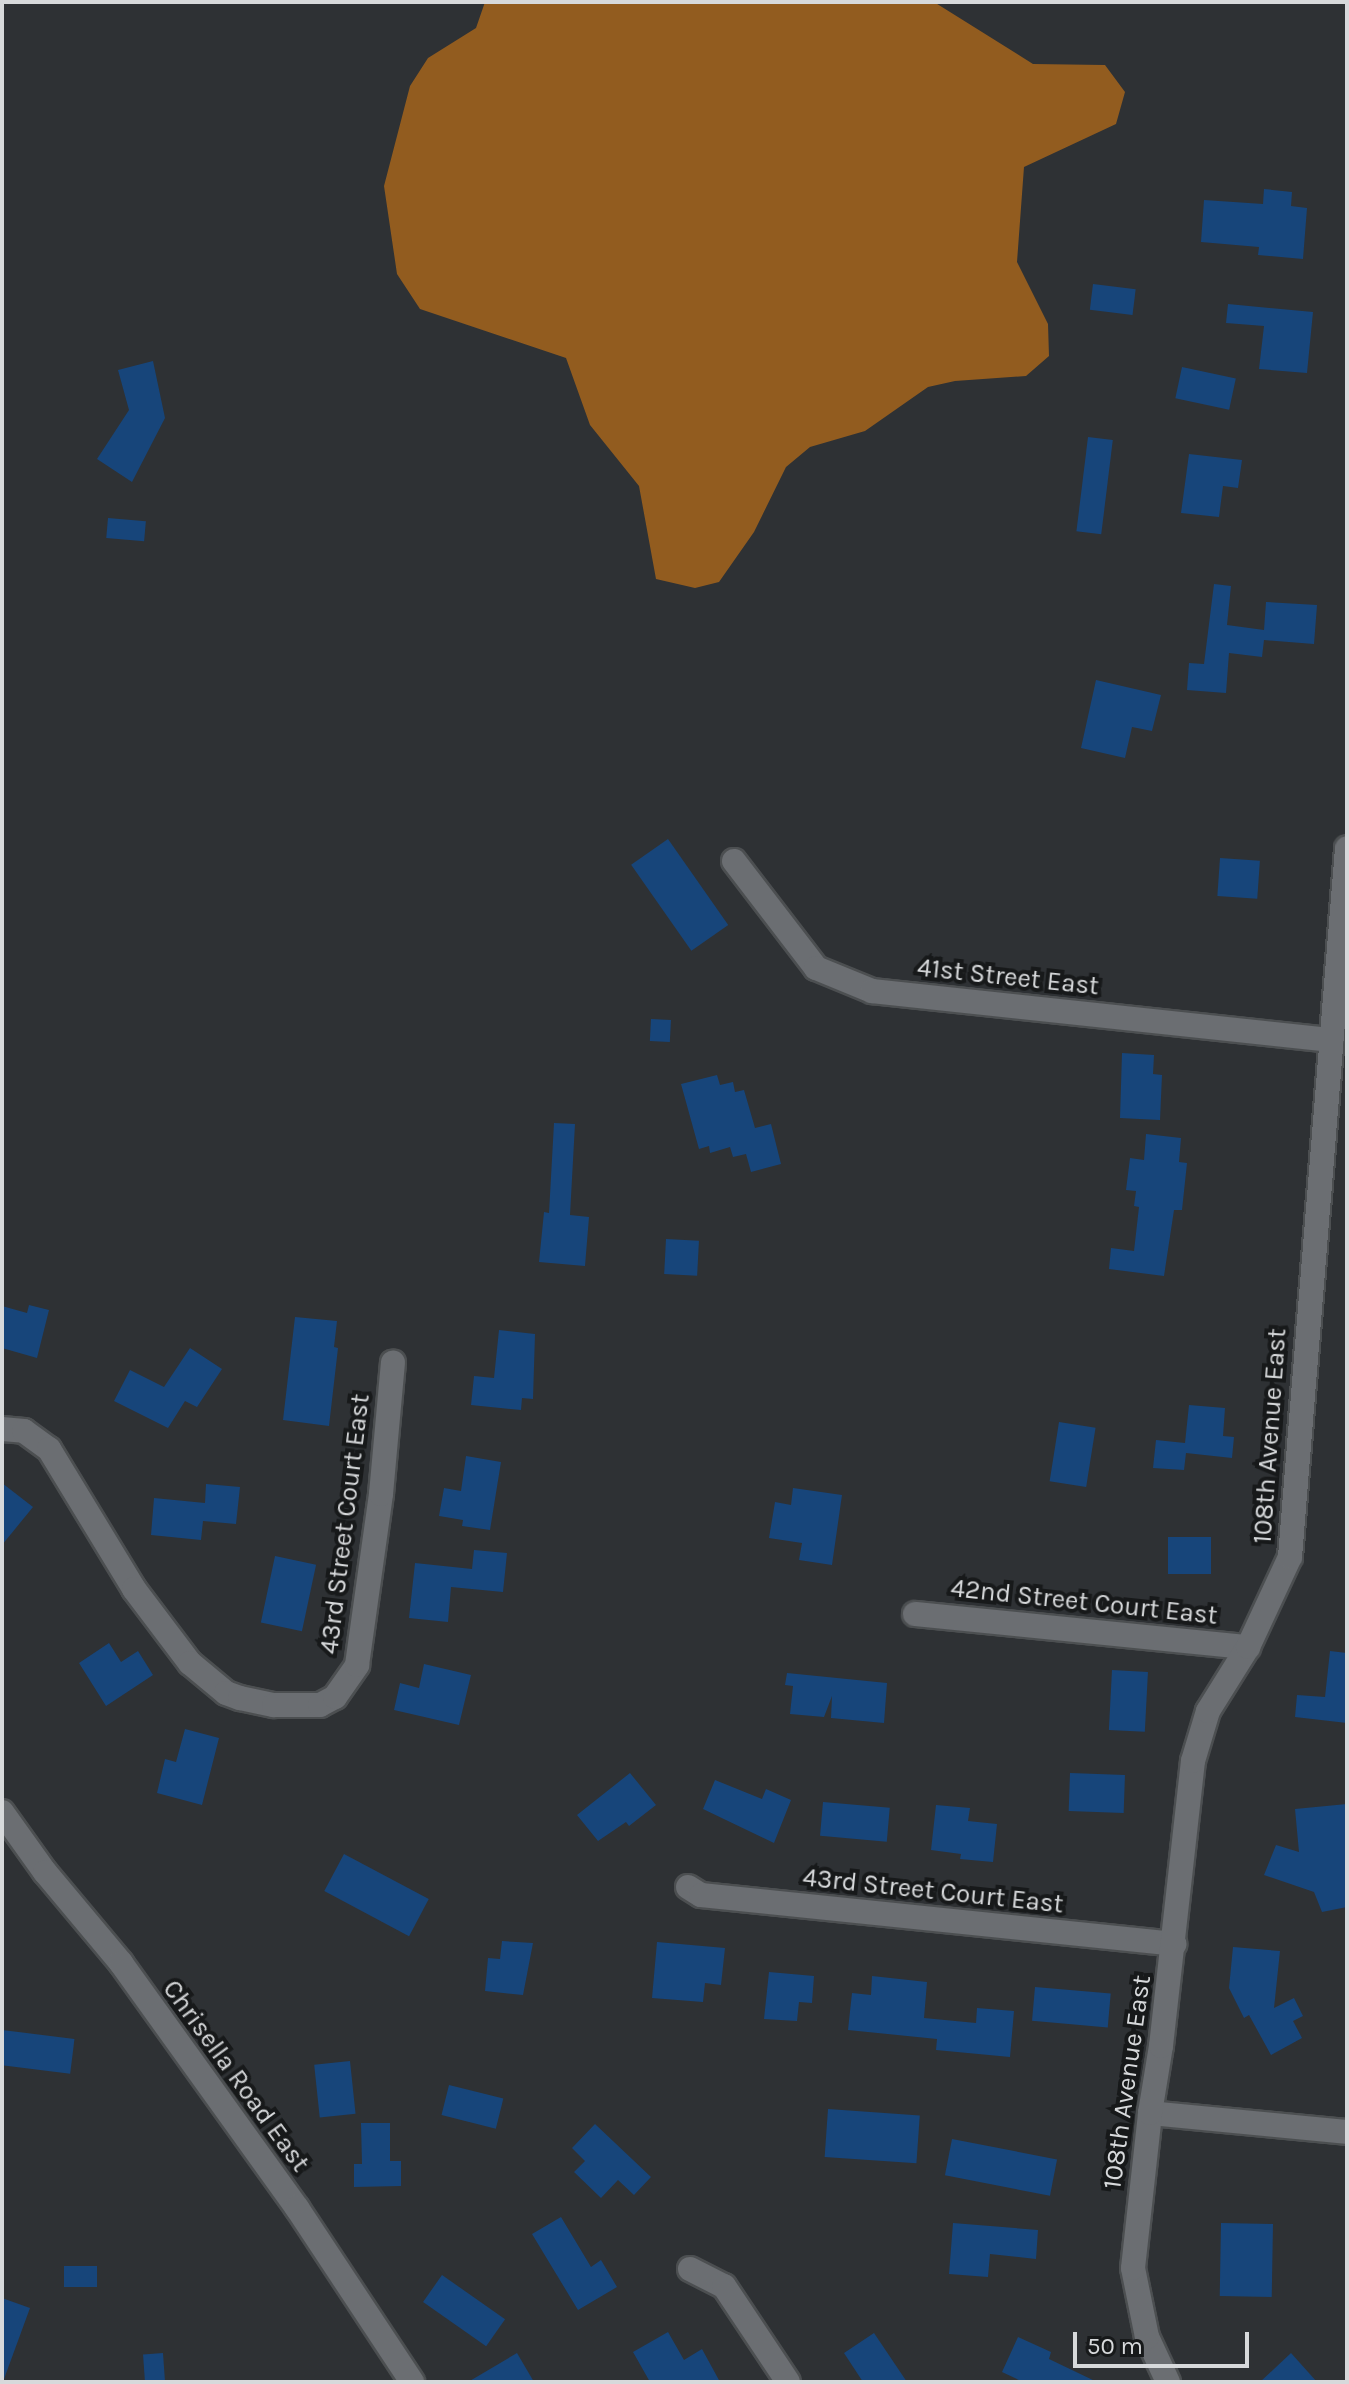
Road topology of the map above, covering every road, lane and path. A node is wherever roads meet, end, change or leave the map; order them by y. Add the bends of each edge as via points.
1 (1347, 848) edge
2 (734, 861) dead end
3 (1331, 1040) junction
4 (393, 1363) dead end
5 (2, 1429) edge
6 (915, 1614) dead end
7 (1248, 1647) junction
8 (2, 1812) edge
9 (688, 1887) dead end
10 (1174, 1944) junction
11 (1150, 2113) junction
12 (1347, 2132) edge
13 (690, 2269) dead end
14 (412, 2382) edge
15 (788, 2382) edge
16 (1168, 2382) edge

1 - 3 street, 108th Avenue East
2 - 3 street, 41st Street East via 816,968 872,991
3 - 7 street, 108th Avenue East via 1290,1557
4 - 5 street, 43rd Street Court East via 357,1665 335,1697 320,1705 274,1705 240,1698 190,1663 134,1589 49,1449 24,1431
6 - 7 street, 42nd Street Court East
7 - 10 street, 108th Avenue East via 1208,1711 1193,1761
8 - 14 street, Chrisella Road East via 130,1975 298,2210
9 - 10 street, 43rd Street Court East via 701,1895
10 - 11 street, 108th Avenue East
11 - 12 street
11 - 16 street, 108th Avenue East via 1133,2268 1147,2337
13 - 15 street via 724,2286

